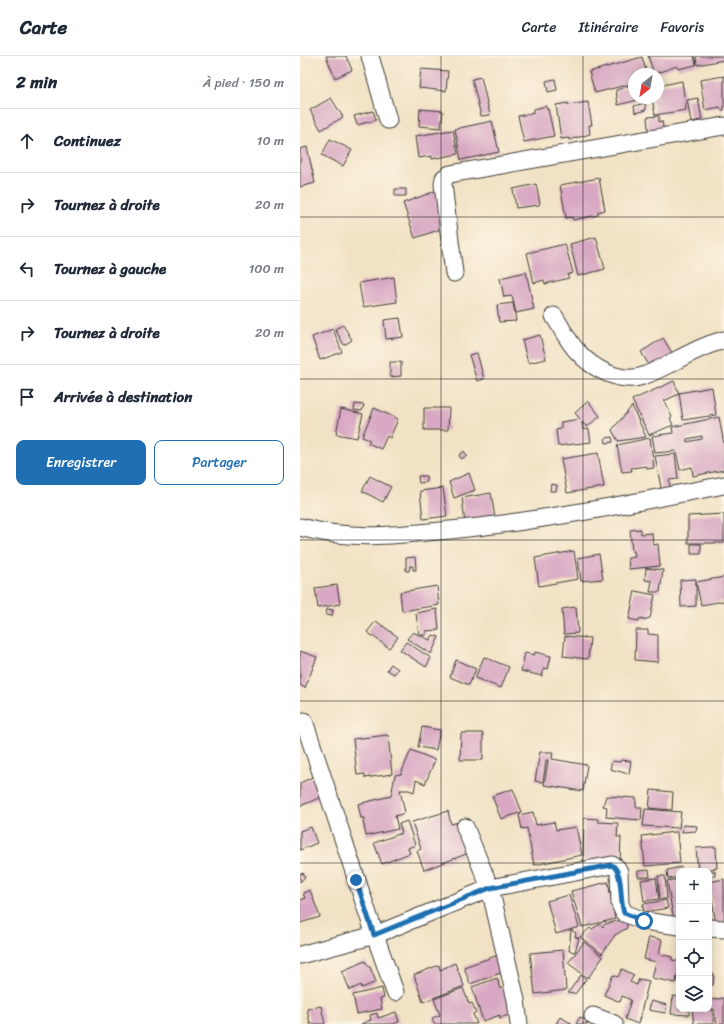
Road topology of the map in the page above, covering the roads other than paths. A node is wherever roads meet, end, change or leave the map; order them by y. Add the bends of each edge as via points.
1 (370, 56) edge
2 (388, 120) dead end
3 (724, 126) edge
4 (454, 273) dead end
5 (554, 316) dead end
6 (724, 340) edge
7 (724, 484) edge
8 (300, 527) edge
9 (304, 721) dead end
10 (465, 827) dead end
11 (490, 888) junction
12 (676, 926) edge
13 (712, 928) edge
14 (724, 929) edge
15 (374, 935) junction
16 (300, 955) edge
17 (395, 992) dead end
18 (593, 1016) dead end
19 (519, 1024) edge
20 (614, 1024) edge

1 - 2 street
3 - 4 street via 450,174 444,178 443,184
5 - 6 street via 578,352 593,366 612,376 642,376
7 - 8 street via 620,506 460,529 390,536 353,536
9 - 15 street
10 - 11 street
11 - 12 street via 612,865 619,872 620,904 624,913 644,921
11 - 15 street
11 - 19 street via 516,1000
13 - 14 street
15 - 16 street
15 - 17 street
18 - 20 street

